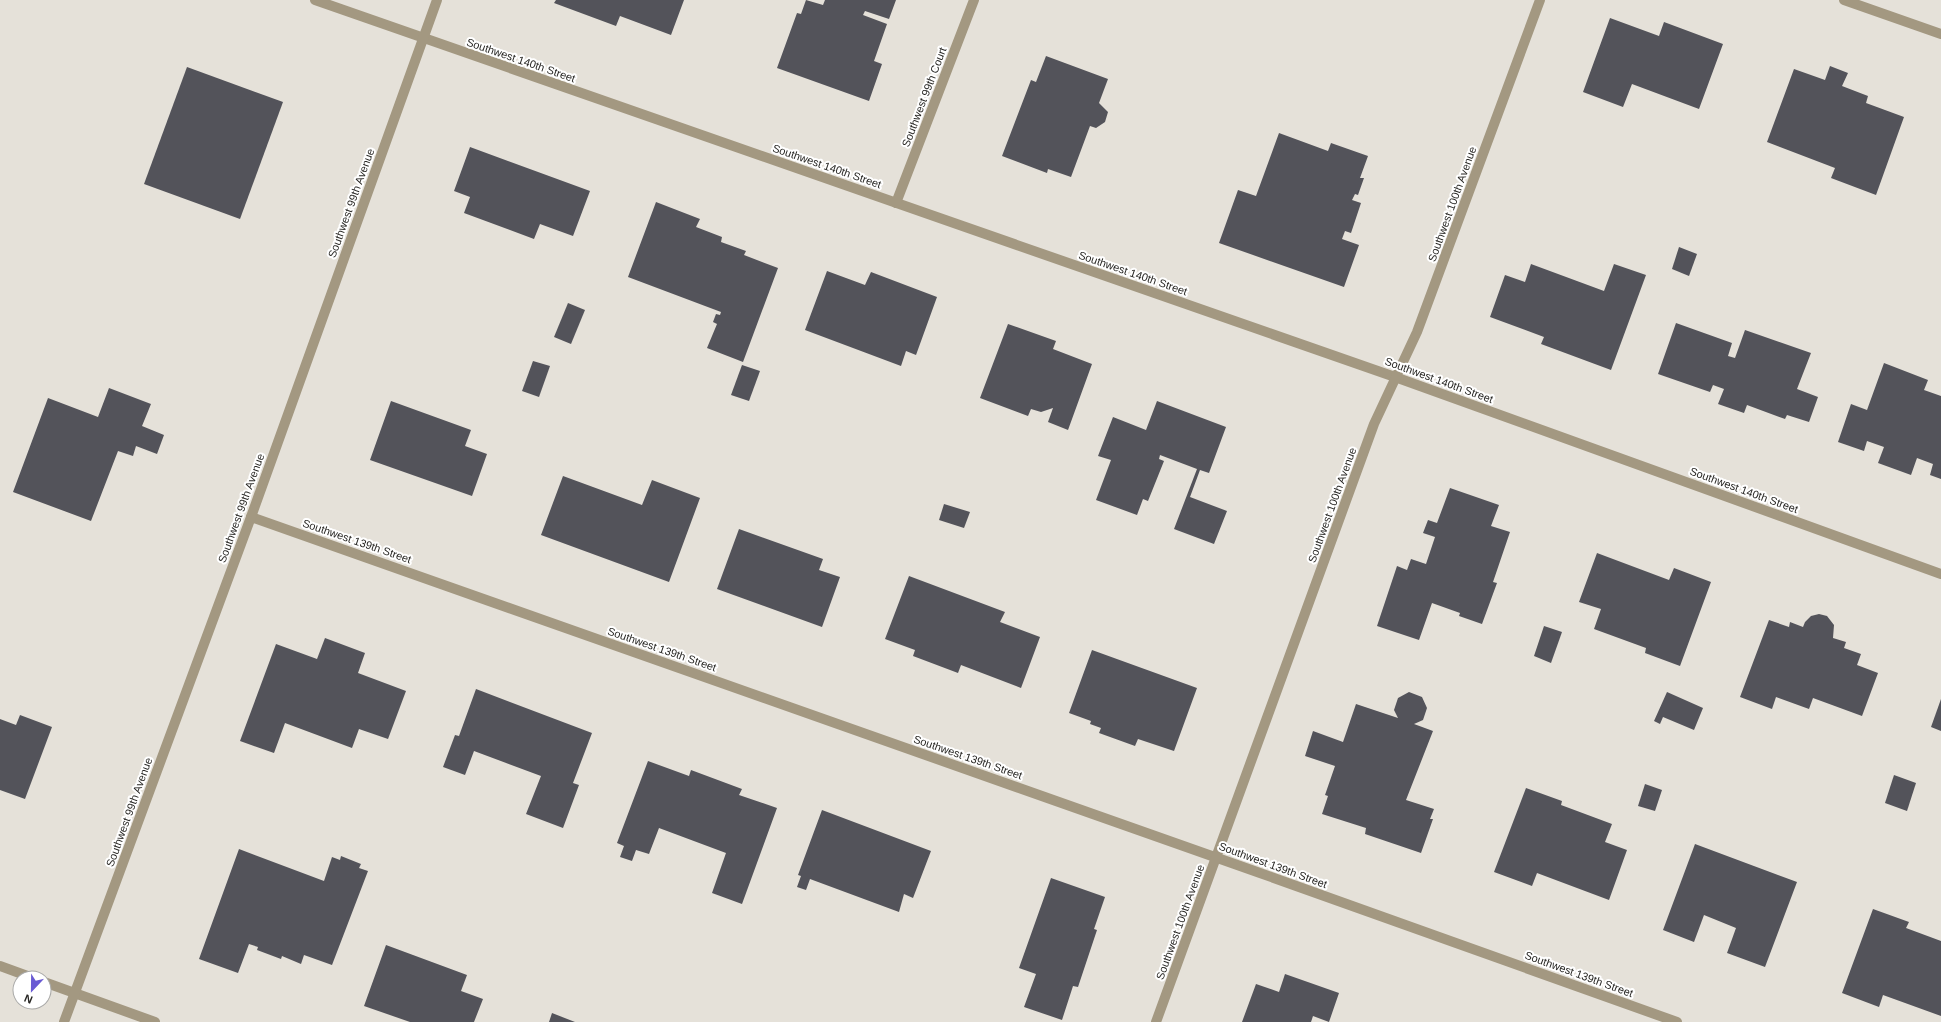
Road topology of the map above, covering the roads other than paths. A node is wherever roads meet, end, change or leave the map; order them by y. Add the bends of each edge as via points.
1 (315, 0) edge
2 (437, 0) edge
3 (974, 0) edge
4 (1540, 0) edge
5 (1844, 0) edge
6 (1941, 34) edge
7 (424, 39) junction
8 (896, 203) junction
9 (1396, 377) junction
10 (251, 517) junction
11 (1941, 574) edge
12 (1217, 858) junction
13 (0, 966) edge
14 (12, 970) edge
15 (52, 985) edge
16 (75, 993) junction
17 (64, 1022) edge
18 (155, 1022) edge
19 (1156, 1022) edge
20 (1677, 1022) edge

1 - 7 street, Southwest 140th Street
2 - 7 street, Southwest 99th Avenue
3 - 8 street, Southwest 99th Court
4 - 9 street, Southwest 100th Avenue via 1417,332
5 - 6 street
7 - 8 street, Southwest 140th Street
7 - 10 street, Southwest 99th Avenue
8 - 9 street, Southwest 140th Street
9 - 11 street, Southwest 140th Street
9 - 12 street, Southwest 100th Avenue via 1374,424
10 - 12 street, Southwest 139th Street
10 - 16 street, Southwest 99th Avenue
12 - 19 street, Southwest 100th Avenue
12 - 20 street, Southwest 139th Street
13 - 14 street
15 - 16 street
16 - 17 street, Southwest 99th Avenue
16 - 18 street

